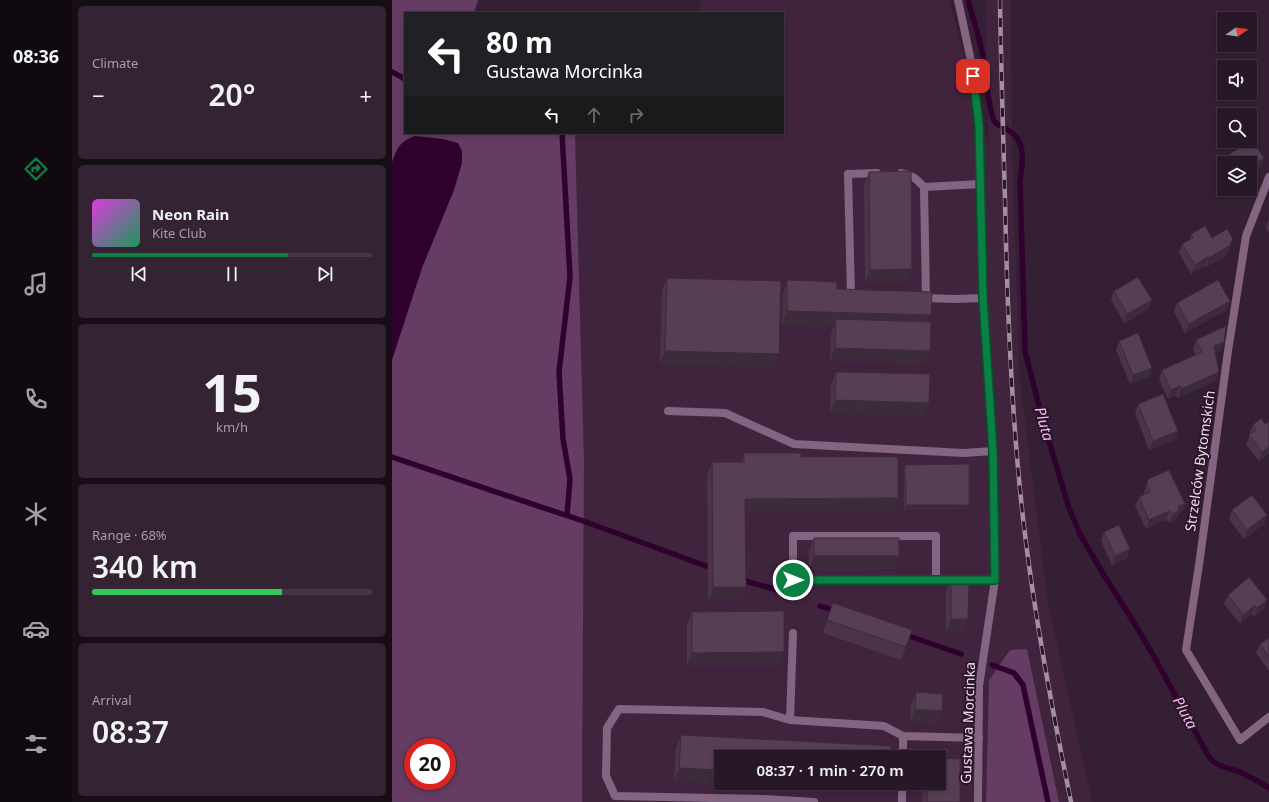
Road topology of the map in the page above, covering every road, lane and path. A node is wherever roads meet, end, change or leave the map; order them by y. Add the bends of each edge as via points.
1 (958, 0) edge
2 (1269, 177) edge
3 (981, 184) junction
4 (924, 187) junction
5 (866, 296) edge
6 (983, 298) junction
7 (668, 411) dead end
8 (993, 451) junction
9 (936, 580) junction
10 (995, 580) junction
11 (793, 633) dead end
12 (1269, 717) edge
13 (790, 720) junction
14 (903, 736) junction
15 (980, 738) junction
16 (903, 750) edge
17 (902, 790) edge
18 (683, 800) edge
19 (764, 801) edge
20 (814, 802) edge
21 (902, 802) edge
22 (978, 802) edge

1 - 3 street, Gustawa Morcinka via 971,60 978,116
2 - 12 street, Strzelców Bytomskich via 1246,236 1186,650 1240,740
3 - 4 street
3 - 6 street, Gustawa Morcinka
4 - 5 street via 918,180 904,173 848,174 850,296
4 - 6 street via 923,298
6 - 8 street, Gustawa Morcinka
7 - 8 street via 725,413 794,444 964,453
8 - 10 street, Gustawa Morcinka
9 - 9 street via 936,536 793,536 793,580
9 - 10 street
10 - 15 street, Gustawa Morcinka via 979,686
11 - 13 street
13 - 14 street via 884,726
13 - 18 street via 763,712 619,708 607,728 606,776 615,796
14 - 15 street
14 - 16 street
15 - 22 street, Gustawa Morcinka
17 - 21 street
18 - 19 street
19 - 20 street

